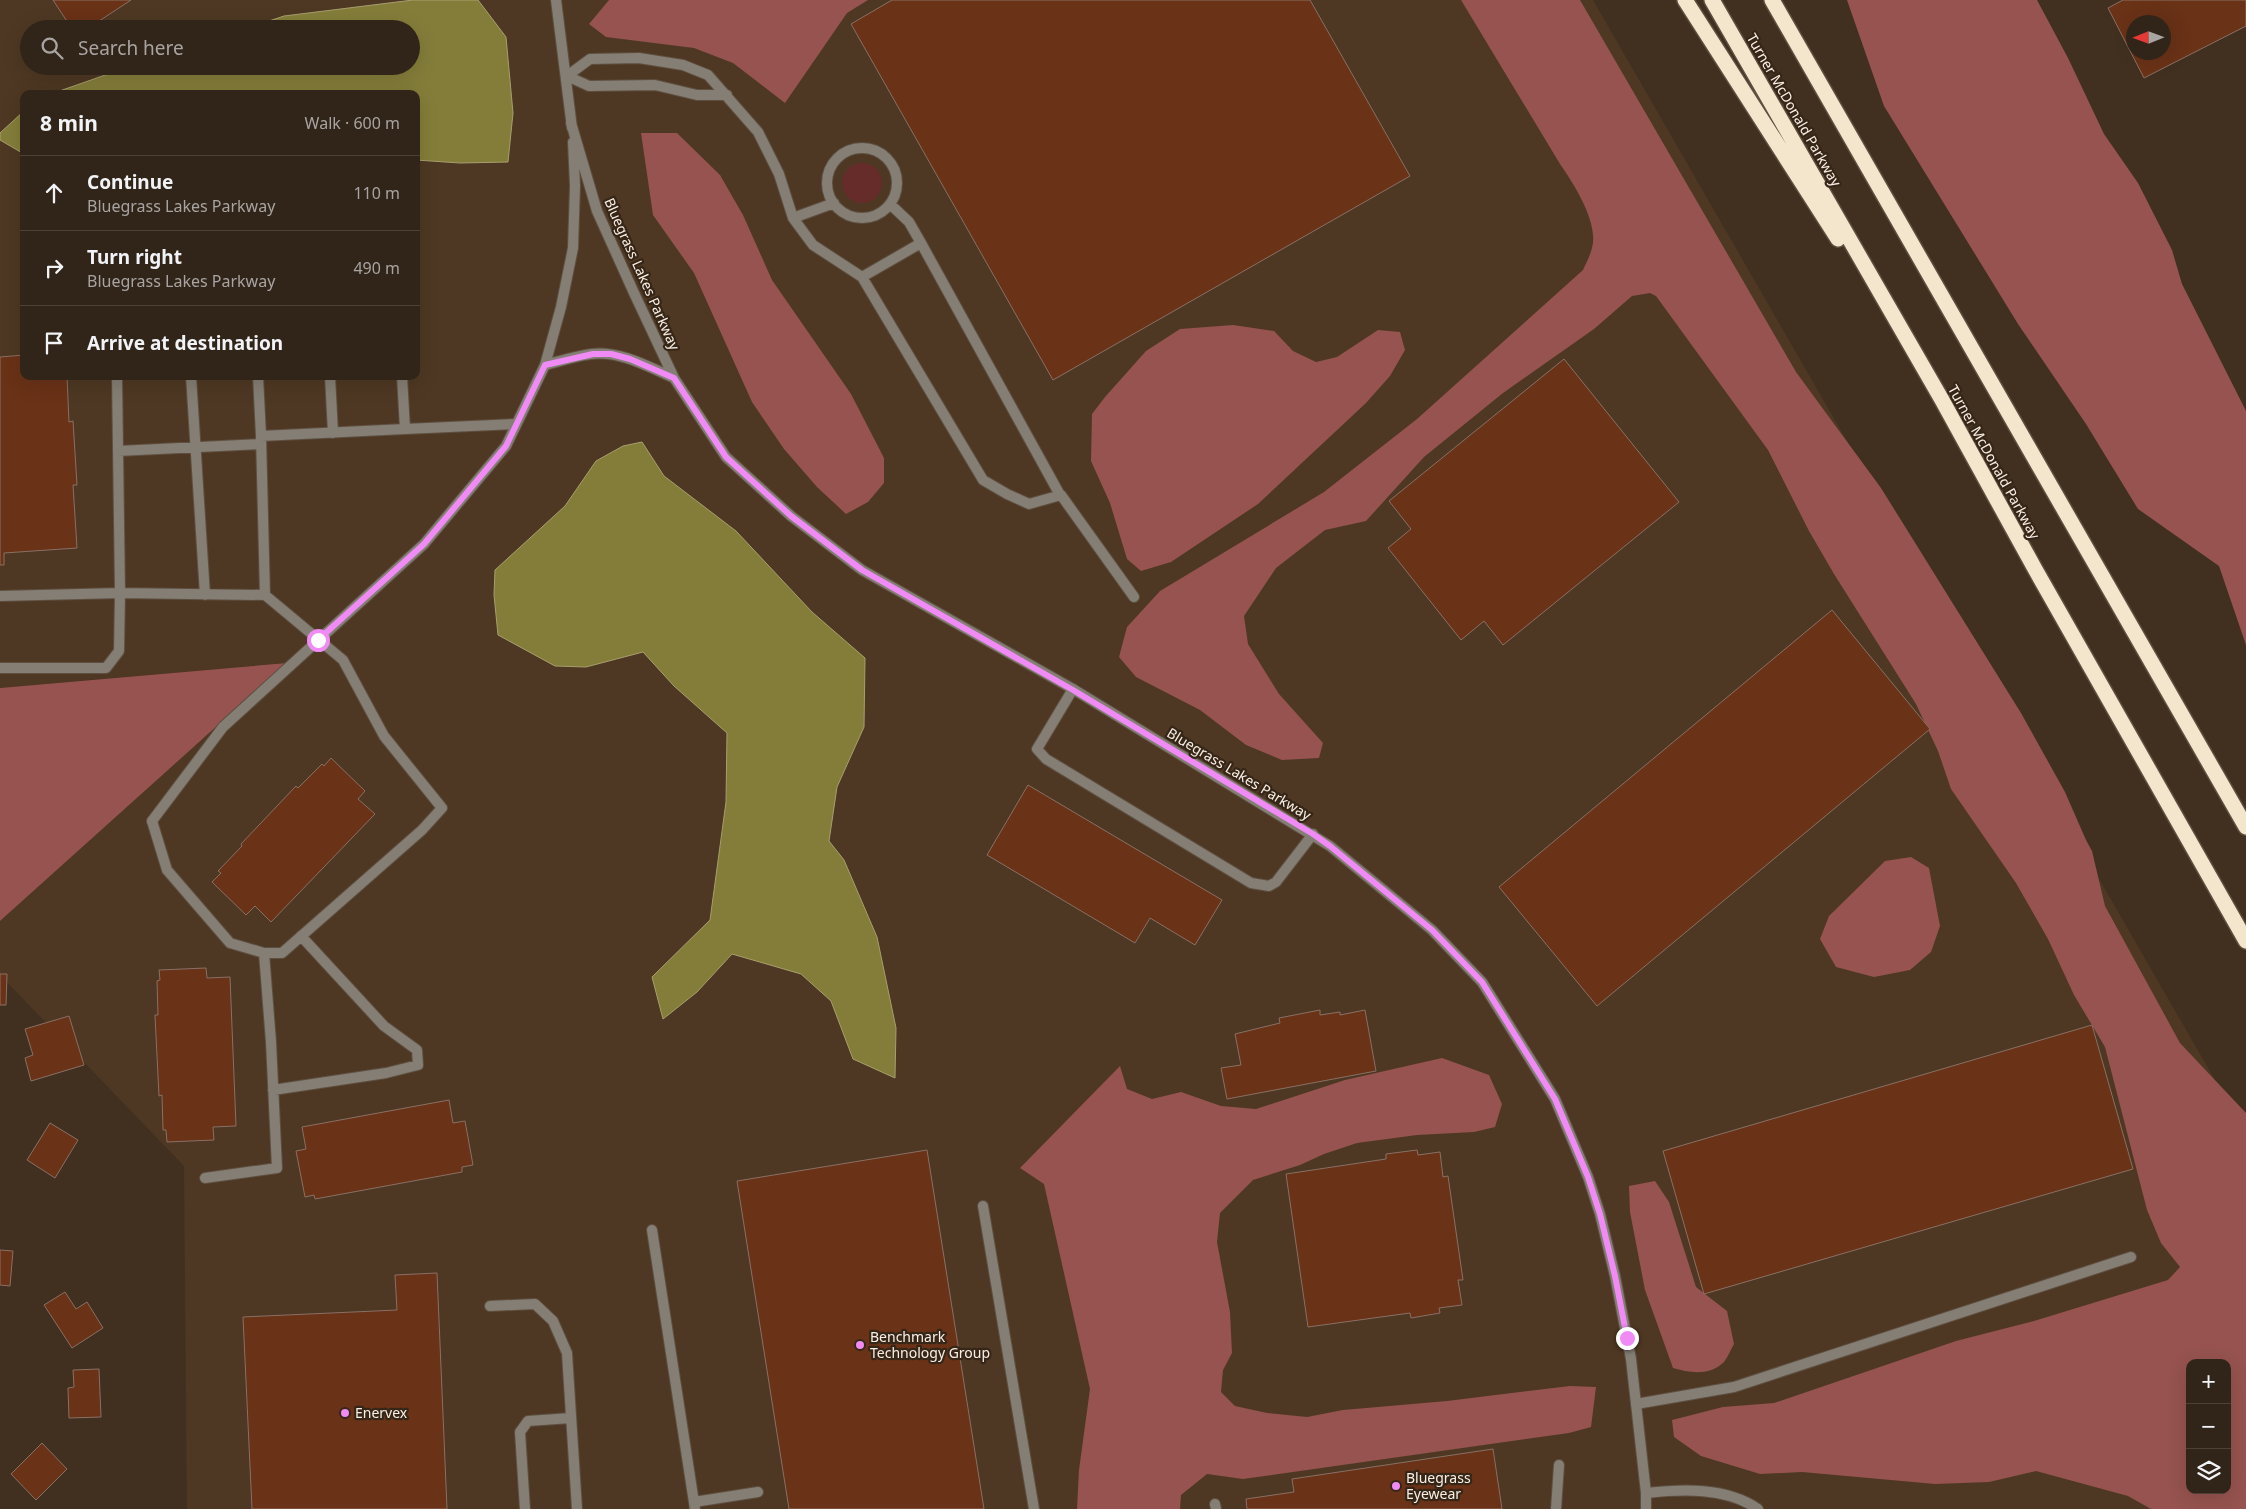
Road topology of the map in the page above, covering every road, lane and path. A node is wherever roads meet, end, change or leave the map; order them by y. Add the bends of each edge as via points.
1 (556, 0) edge
2 (1685, 0) edge
3 (1712, 0) edge
4 (1772, 0) edge
5 (567, 76) junction
6 (726, 95) junction
7 (571, 123) junction
8 (834, 203) junction
9 (890, 204) junction
10 (793, 218) junction
11 (921, 243) junction
12 (862, 277) junction
13 (545, 365) junction
14 (674, 378) junction
15 (116, 380) edge
16 (191, 380) edge
17 (258, 380) edge
18 (330, 380) edge
19 (402, 380) edge
20 (1942, 400) junction
21 (516, 424) junction
22 (404, 429) junction
23 (333, 433) junction
24 (261, 440) junction
25 (196, 447) junction
26 (118, 451) junction
27 (1060, 495) junction
28 (120, 593) junction
29 (205, 595) junction
30 (264, 595) junction
31 (0, 596) edge
32 (1134, 596) dead end
33 (318, 640) junction
34 (0, 668) edge
35 (1073, 690) junction
36 (2246, 826) edge
37 (1313, 834) junction
38 (301, 936) junction
39 (2246, 940) edge
40 (264, 953) junction
41 (273, 1090) junction
42 (205, 1178) dead end
43 (984, 1206) dead end
44 (652, 1230) dead end
45 (2131, 1257) dead end
46 (490, 1306) dead end
47 (1636, 1404) junction
48 (571, 1418) junction
49 (1559, 1465) dead end
50 (758, 1492) dead end
51 (1646, 1493) junction
52 (694, 1505) edge
53 (525, 1509) edge
54 (577, 1509) edge
55 (1034, 1509) edge
56 (1556, 1509) edge
57 (1646, 1509) edge
58 (1758, 1509) edge

1 - 5 street, Bluegrass Lakes Parkway
2 - 20 highway
3 - 20 highway, Turner McDonald Parkway
4 - 36 highway
5 - 6 street via 590,86 655,85 697,95
5 - 6 street via 590,59 639,58 683,65 708,75
5 - 7 street, Bluegrass Lakes Parkway
6 - 10 street via 758,132 779,174
7 - 13 street, Bluegrass Lakes Parkway via 575,186 572,248
7 - 14 street, Bluegrass Lakes Parkway via 602,226
8 - 9 street via 841,211 861,218 872,217
8 - 9 street via 828,192 827,180 833,164 846,151 869,148 880,152 895,170 898,182
8 - 10 street
9 - 11 street via 909,222
10 - 12 street via 813,245
11 - 12 street
11 - 27 street
12 - 27 street via 983,480 1029,504
13 - 14 street via 593,354 611,354
13 - 21 street, Bluegrass Lakes Parkway
14 - 35 street, Bluegrass Lakes Parkway via 726,457 791,516 862,570
15 - 26 street
16 - 25 street
17 - 24 street
18 - 23 street
19 - 22 street
20 - 39 highway, Turner McDonald Parkway
21 - 22 street
21 - 33 street, Bluegrass Lakes Parkway via 506,446 424,544
22 - 23 street
23 - 24 street
24 - 25 street
24 - 30 street
25 - 26 street
25 - 29 street
26 - 28 street
27 - 32 street
28 - 29 street
28 - 31 street
28 - 34 street via 119,651 106,668
29 - 30 street
30 - 33 street
33 - 38 street via 343,660 384,736 442,808 422,830
33 - 40 street, Bluegrass Lakes Parkway via 223,727 152,821 167,870 230,943
35 - 37 street, Bluegrass Lakes Parkway
35 - 37 street via 1036,749 1046,759 1251,883 1269,886 1276,882
37 - 47 street, Bluegrass Lakes Parkway via 1432,930 1482,982 1555,1099 1585,1168 1600,1214 1625,1330
38 - 40 street via 282,953
38 - 41 street via 384,1026 417,1050 418,1065
40 - 41 street
41 - 42 street via 277,1168
43 - 55 street
44 - 52 street
45 - 47 street via 1734,1387
46 - 48 street via 535,1304 553,1322 567,1353
47 - 51 street, Bluegrass Lakes Parkway
48 - 53 street via 528,1421 520,1432
48 - 54 street
49 - 56 street
50 - 52 street
51 - 57 street, Bluegrass Lakes Parkway
51 - 58 street via 1679,1489 1711,1493 1743,1501

